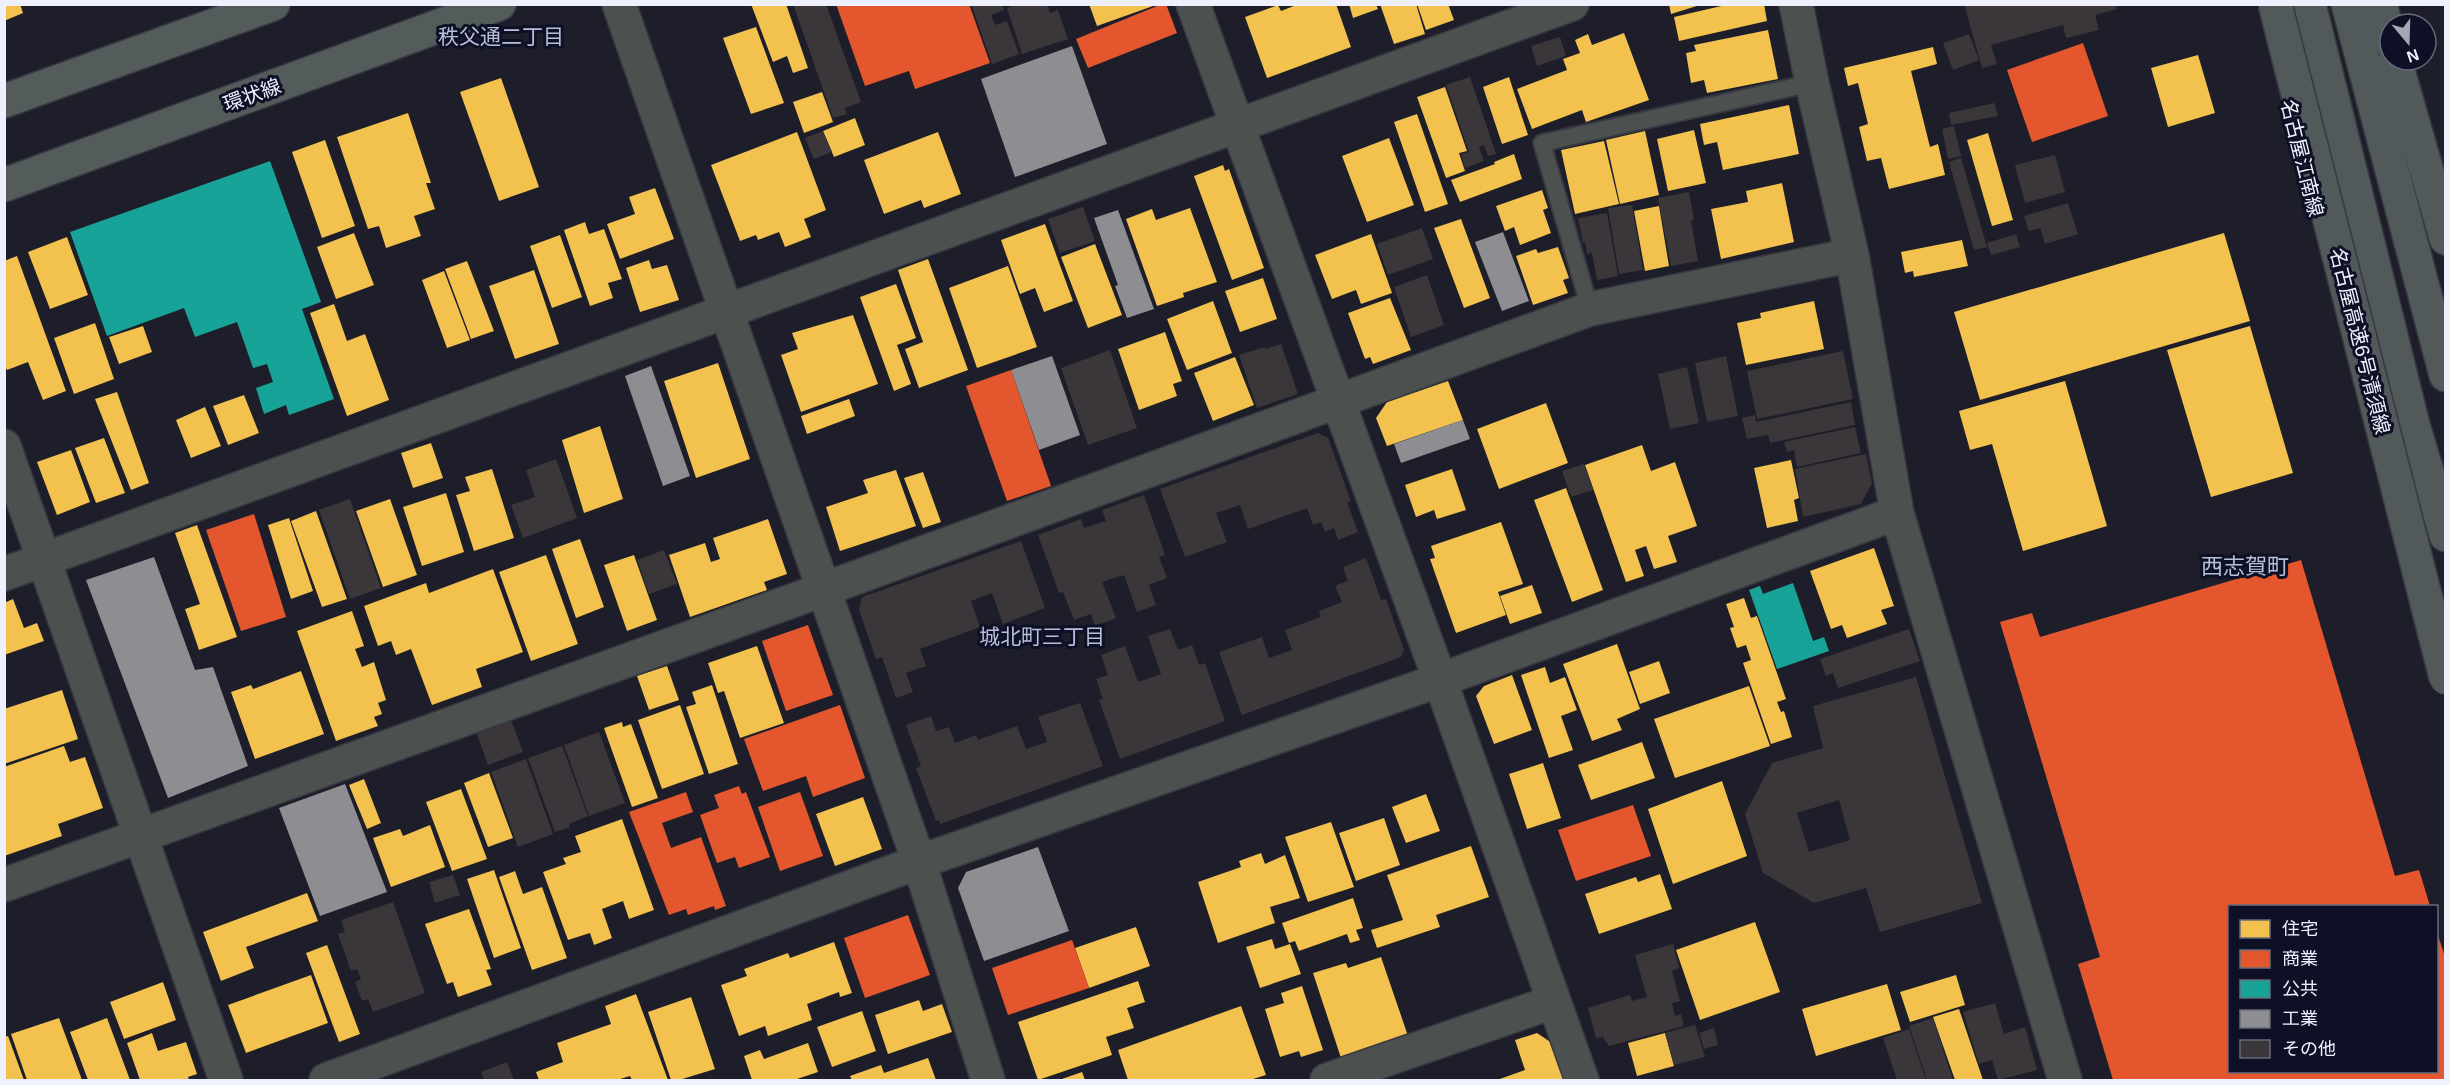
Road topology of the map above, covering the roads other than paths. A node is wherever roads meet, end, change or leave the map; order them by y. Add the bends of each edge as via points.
1 (273, 4) edge
2 (499, 4) edge
3 (619, 4) edge
4 (1193, 4) edge
5 (1572, 4) edge
6 (1796, 4) edge
7 (2263, 4) edge
8 (2275, 4) edge
9 (2310, 4) edge
10 (2348, 4) edge
11 (2398, 72) edge
12 (2414, 72) edge
13 (1812, 82) junction
14 (4, 101) edge
15 (1238, 125) junction
16 (2445, 179) edge
17 (4, 185) edge
18 (2445, 238) edge
19 (1852, 255) junction
20 (1590, 309) junction
21 (725, 311) junction
22 (2445, 375) edge
23 (1338, 402) junction
24 (4, 446) edge
25 (1897, 513) junction
26 (2445, 535) edge
27 (46, 559) junction
28 (4, 574) edge
29 (824, 589) junction
30 (2445, 657) edge
31 (2445, 678) edge
32 (1440, 680) junction
33 (142, 835) junction
34 (919, 862) junction
35 (4, 885) edge
36 (1553, 1002) junction
37 (226, 1080) edge
38 (326, 1080) edge
39 (988, 1080) edge
40 (1327, 1080) edge
41 (1582, 1080) edge
42 (2065, 1080) edge

1 - 14 main road
2 - 17 main road, 環状線
3 - 21 street
4 - 15 street
5 - 15 street
6 - 13 street
7 - 30 main road, 名古屋江南線 via 2321,232
8 - 31 highway, 名古屋高速6号清須線, bridge
9 - 26 highway via 2413,425
10 - 22 highway
11 - 18 highway
12 - 16 main road
13 - 19 street
13 - 20 lane via 1542,143
15 - 21 street
15 - 23 street
19 - 20 street
19 - 25 street
20 - 23 street
21 - 27 street
21 - 29 street
23 - 29 street
23 - 32 street
24 - 27 street
25 - 32 street
25 - 42 street
27 - 28 street
27 - 33 street
29 - 33 street
29 - 34 street
32 - 34 street
32 - 36 street
33 - 35 street
33 - 37 street
34 - 38 street
34 - 39 street
36 - 40 street
36 - 41 street

